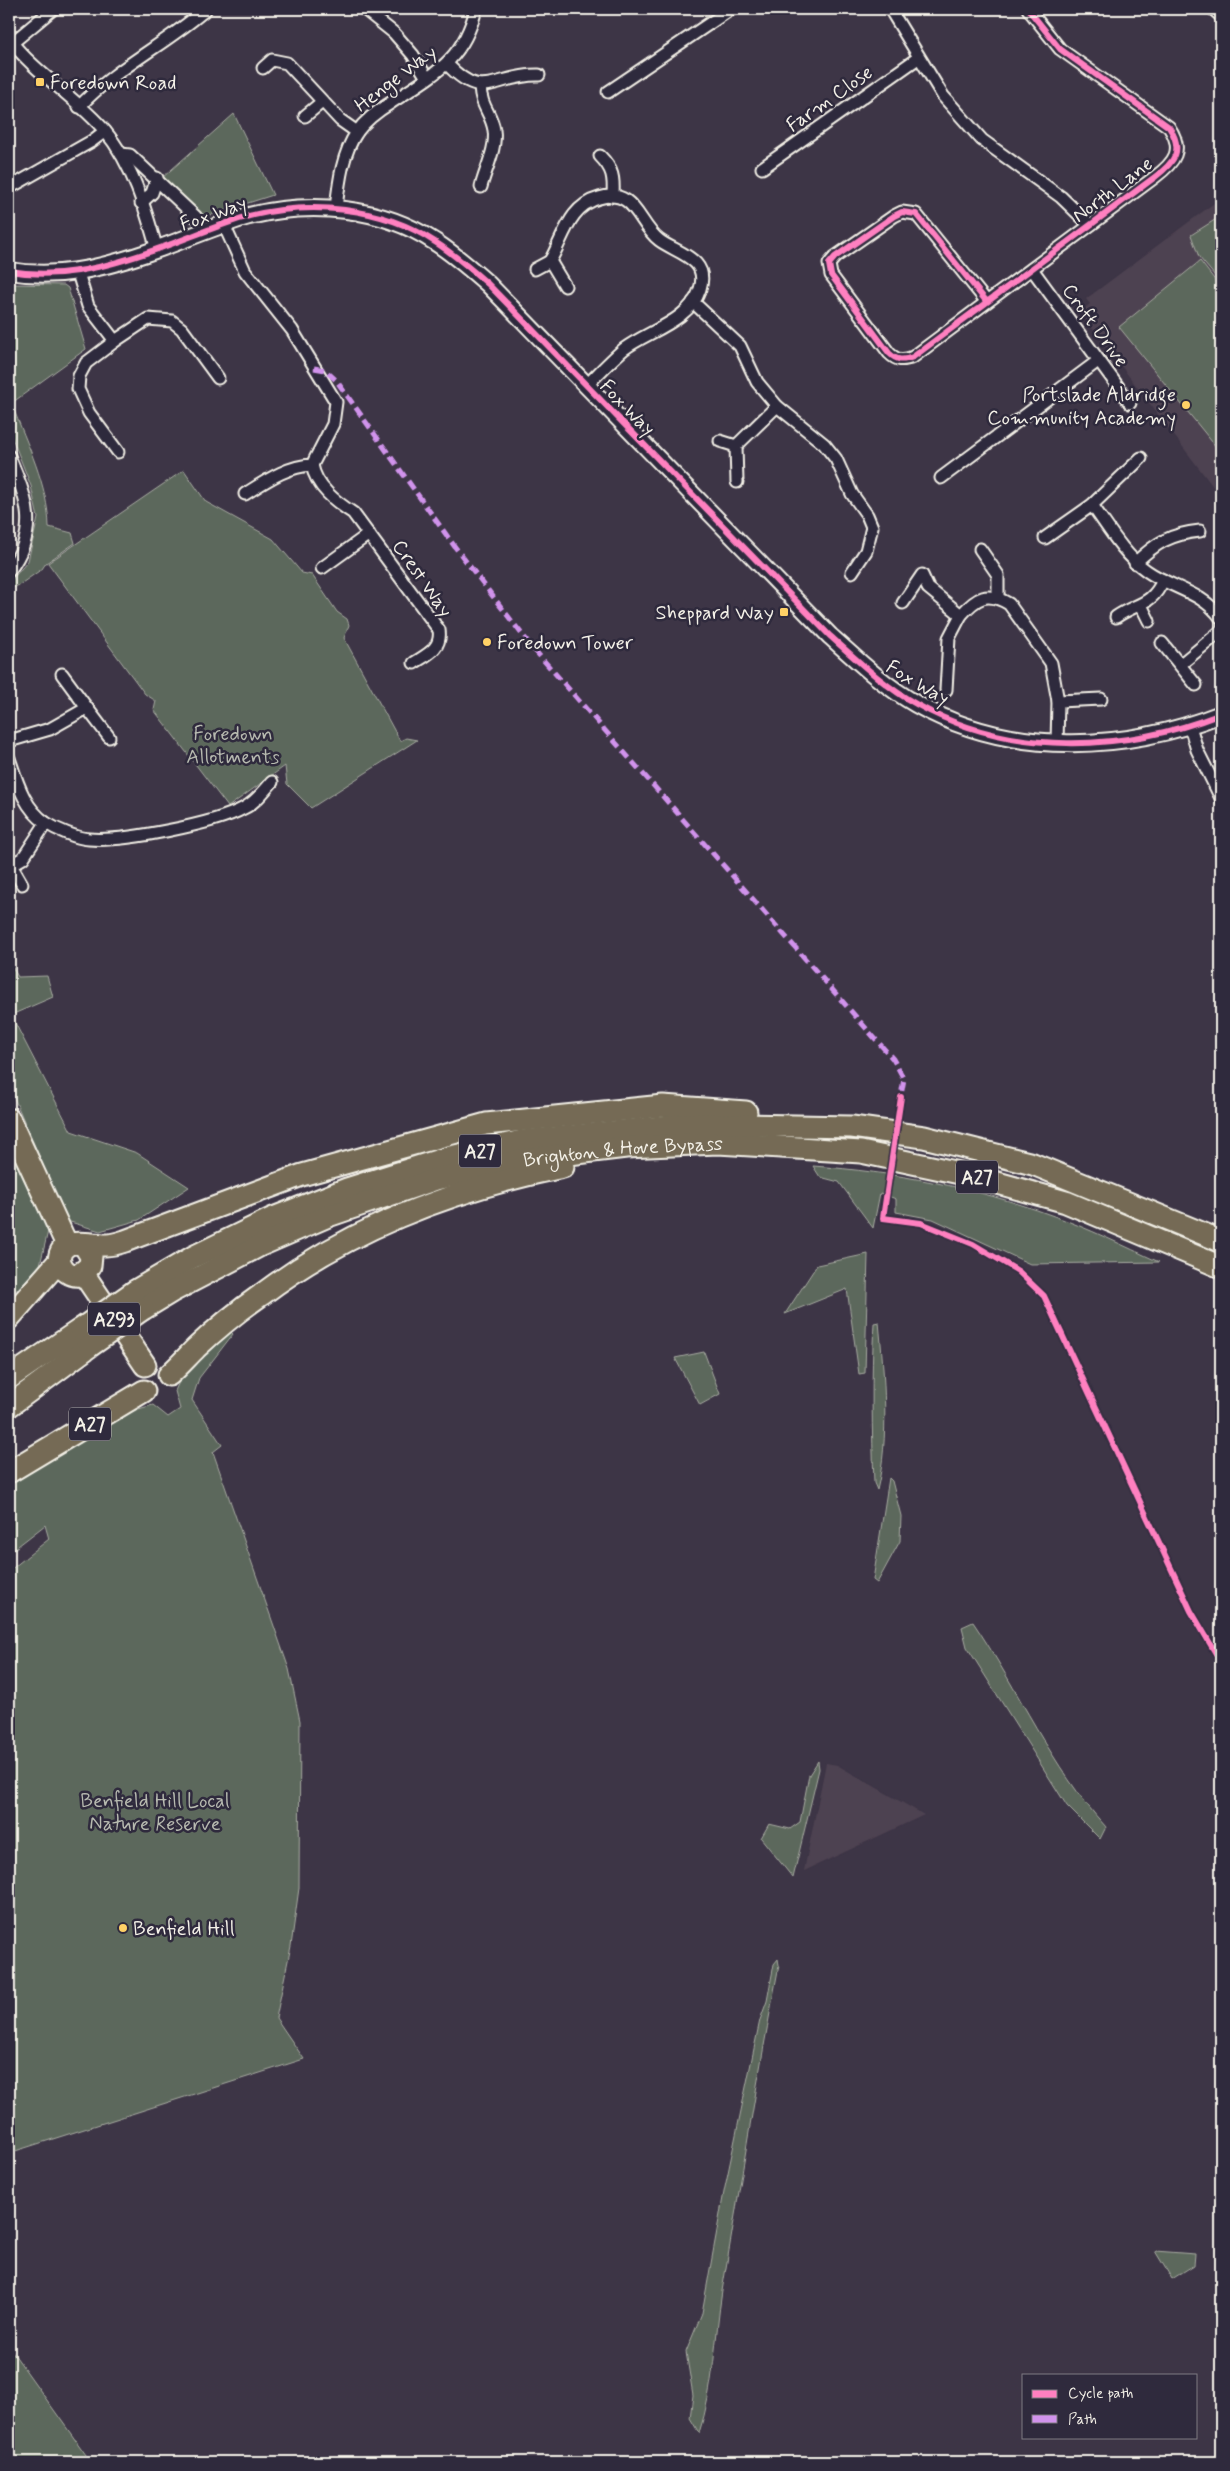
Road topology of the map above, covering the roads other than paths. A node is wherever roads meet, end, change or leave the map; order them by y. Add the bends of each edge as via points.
1 (53, 9) edge
2 (206, 9) edge
3 (364, 9) edge
4 (476, 9) edge
5 (731, 9) edge
6 (890, 9) edge
7 (1028, 9) edge
8 (1213, 9) edge
9 (1221, 16) edge
10 (10, 41) edge
11 (918, 58) junction
12 (446, 64) junction
13 (263, 68) dead end
14 (538, 75) dead end
15 (427, 78) junction
16 (480, 86) junction
17 (608, 92) dead end
18 (322, 102) junction
19 (79, 107) junction
20 (305, 116) dead end
21 (105, 131) junction
22 (357, 132) junction
23 (121, 154) junction
24 (600, 156) dead end
25 (762, 168) dead end
26 (157, 178) junction
27 (481, 187) dead end
28 (9, 188) edge
29 (613, 196) junction
30 (141, 203) junction
31 (336, 208) junction
32 (196, 217) dead end
33 (224, 224) junction
34 (1090, 226) junction
35 (157, 250) junction
36 (550, 261) junction
37 (535, 269) dead end
38 (1032, 270) junction
39 (9, 271) edge
40 (78, 273) junction
41 (565, 286) dead end
42 (694, 302) junction
43 (987, 302) junction
44 (114, 341) junction
45 (1098, 361) junction
46 (218, 378) dead end
47 (586, 386) junction
48 (1130, 403) dead end
49 (777, 406) junction
50 (720, 441) dead end
51 (736, 446) junction
52 (118, 452) dead end
53 (9, 456) edge
54 (1141, 458) dead end
55 (312, 465) junction
56 (941, 478) dead end
57 (737, 482) dead end
58 (245, 494) dead end
59 (1092, 506) junction
60 (1200, 531) dead end
61 (369, 534) junction
62 (1045, 538) dead end
63 (980, 549) dead end
64 (1135, 562) junction
65 (322, 568) dead end
66 (9, 571) edge
67 (852, 572) dead end
68 (1163, 580) junction
69 (998, 598) junction
70 (903, 603) dead end
71 (1141, 605) junction
72 (961, 615) junction
73 (1116, 617) dead end
74 (1221, 618) edge
75 (1150, 621) dead end
76 (1221, 632) edge
77 (1162, 643) dead end
78 (414, 662) dead end
79 (1181, 664) junction
80 (62, 674) dead end
81 (1196, 685) dead end
82 (946, 690) dead end
83 (1101, 699) dead end
84 (1058, 701) junction
85 (87, 708) junction
86 (1221, 714) edge
87 (1190, 726) junction
88 (109, 737) dead end
89 (9, 741) edge
90 (1057, 743) junction
91 (9, 758) edge
92 (272, 782) dead end
93 (1221, 798) edge
94 (46, 823) junction
95 (10, 864) edge
96 (22, 884) dead end
97 (9, 1119) edge
98 (852, 1127) junction
99 (718, 1143) junction
100 (1221, 1241) edge
101 (70, 1250) junction
102 (1221, 1267) edge
103 (139, 1300) junction
104 (9, 1318) edge
105 (85, 1337) junction
106 (145, 1365) junction
107 (169, 1375) junction
108 (9, 1378) edge
109 (144, 1392) junction
110 (9, 1406) edge
111 (9, 1472) edge

1 - 10 street
2 - 19 street via 100,87
3 - 15 street via 394,33
4 - 12 street, Henge Way via 460,50
5 - 17 street
6 - 11 street
7 - 34 street, North Lane via 1060,49 1169,127 1175,137 1175,157 1168,168
8 - 9 street
10 - 19 street
11 - 25 street, Farm Close
11 - 34 street via 943,96 982,140 1061,197
12 - 15 street, Henge Way
12 - 16 street via 465,82
13 - 18 street via 272,60 290,66
14 - 16 street
15 - 22 street, Henge Way via 374,113
16 - 27 street via 481,99 495,135
18 - 20 street
18 - 22 street
19 - 21 street
21 - 23 street
21 - 28 street
22 - 31 street, Henge Way via 345,158
23 - 26 street via 130,155
23 - 30 street
24 - 29 street via 611,167
26 - 30 street via 152,193
26 - 32 street
29 - 36 street via 599,198 576,212
29 - 42 street via 633,205 658,240 685,252 695,261 701,275 700,289
30 - 35 street
31 - 33 street, Fox Way via 277,210
31 - 47 street, Fox Way via 394,222 433,240 488,284
33 - 35 street, Fox Way
33 - 55 street via 245,271 292,330 336,402 333,424
34 - 38 street, North Lane
35 - 40 street, Fox Way
36 - 37 street
36 - 41 street
38 - 43 street, North Lane
38 - 45 street, Croft Drive
39 - 40 street, Fox Way via 44,275
40 - 44 street via 88,306
42 - 47 street via 671,323 624,349
42 - 49 street via 740,346 757,382
43 - 43 street, North Lane via 913,357 900,360 889,353 831,275 830,264 894,216 902,212 916,214
44 - 46 street via 148,319 172,321 182,329
44 - 52 street via 86,363 79,376 78,389 88,413
45 - 48 street, Croft Drive
45 - 56 street
47 - 90 street, Fox Way via 794,601 876,677 916,704 943,717 982,731
49 - 51 street
49 - 67 street via 824,444 867,515 872,527 870,538 866,551
50 - 51 street
51 - 57 street
53 - 66 street via 28,518 27,539
54 - 59 street
55 - 58 street via 288,469
55 - 61 street, Crest Way via 317,478 334,501 354,513
59 - 62 street
59 - 64 street
60 - 64 street via 1183,532 1168,538
61 - 65 street, Crest Way
61 - 78 street, Crest Way via 439,630 437,646
63 - 69 street via 998,575
64 - 68 street
68 - 71 street via 1158,593
68 - 74 street via 1203,600
69 - 72 street via 984,596 971,603
69 - 84 street via 1009,604 1046,653 1055,676
70 - 72 street via 922,575 928,588
71 - 73 street
71 - 75 street
72 - 82 street via 949,638
76 - 79 street
77 - 79 street
79 - 81 street
80 - 85 street
83 - 84 street
84 - 90 street
85 - 88 street
85 - 89 street via 50,729
86 - 87 street, Fox Way
87 - 90 street, Fox Way via 1130,740
87 - 93 street via 1197,750
91 - 94 street via 26,802
92 - 94 street via 246,808 206,822 166,830 88,839
94 - 95 street via 23,858
95 - 96 street
97 - 101 highway
98 - 100 highway, Brighton & Hove Bypass / A27 via 924,1137 1034,1164
98 - 101 highway, A27 via 768,1113 663,1106 486,1124 302,1175 125,1241
98 - 103 highway, Brighton & Hove Bypass / A27 via 691,1124 522,1141 465,1154 347,1189 237,1235
99 - 102 highway, Brighton & Hove Bypass / A27 via 862,1152 969,1175 1066,1202
99 - 103 highway, Brighton & Hove Bypass / A27 via 626,1146 520,1160 436,1179 328,1216 261,1245 171,1292
99 - 107 highway, A27 via 645,1151 528,1174 416,1208 345,1241 283,1279 208,1338
101 - 104 highway
101 - 106 highway, A293 via 90,1253 92,1259 83,1273
103 - 105 highway, Brighton & Hove Bypass / A27, bridge
105 - 108 highway, Brighton & Hove Bypass / A27
105 - 110 highway, Brighton & Hove Bypass / A27
106 - 107 highway via 160,1364
106 - 109 highway via 138,1378
107 - 109 highway via 169,1384 163,1391 154,1395
109 - 111 highway, A27

